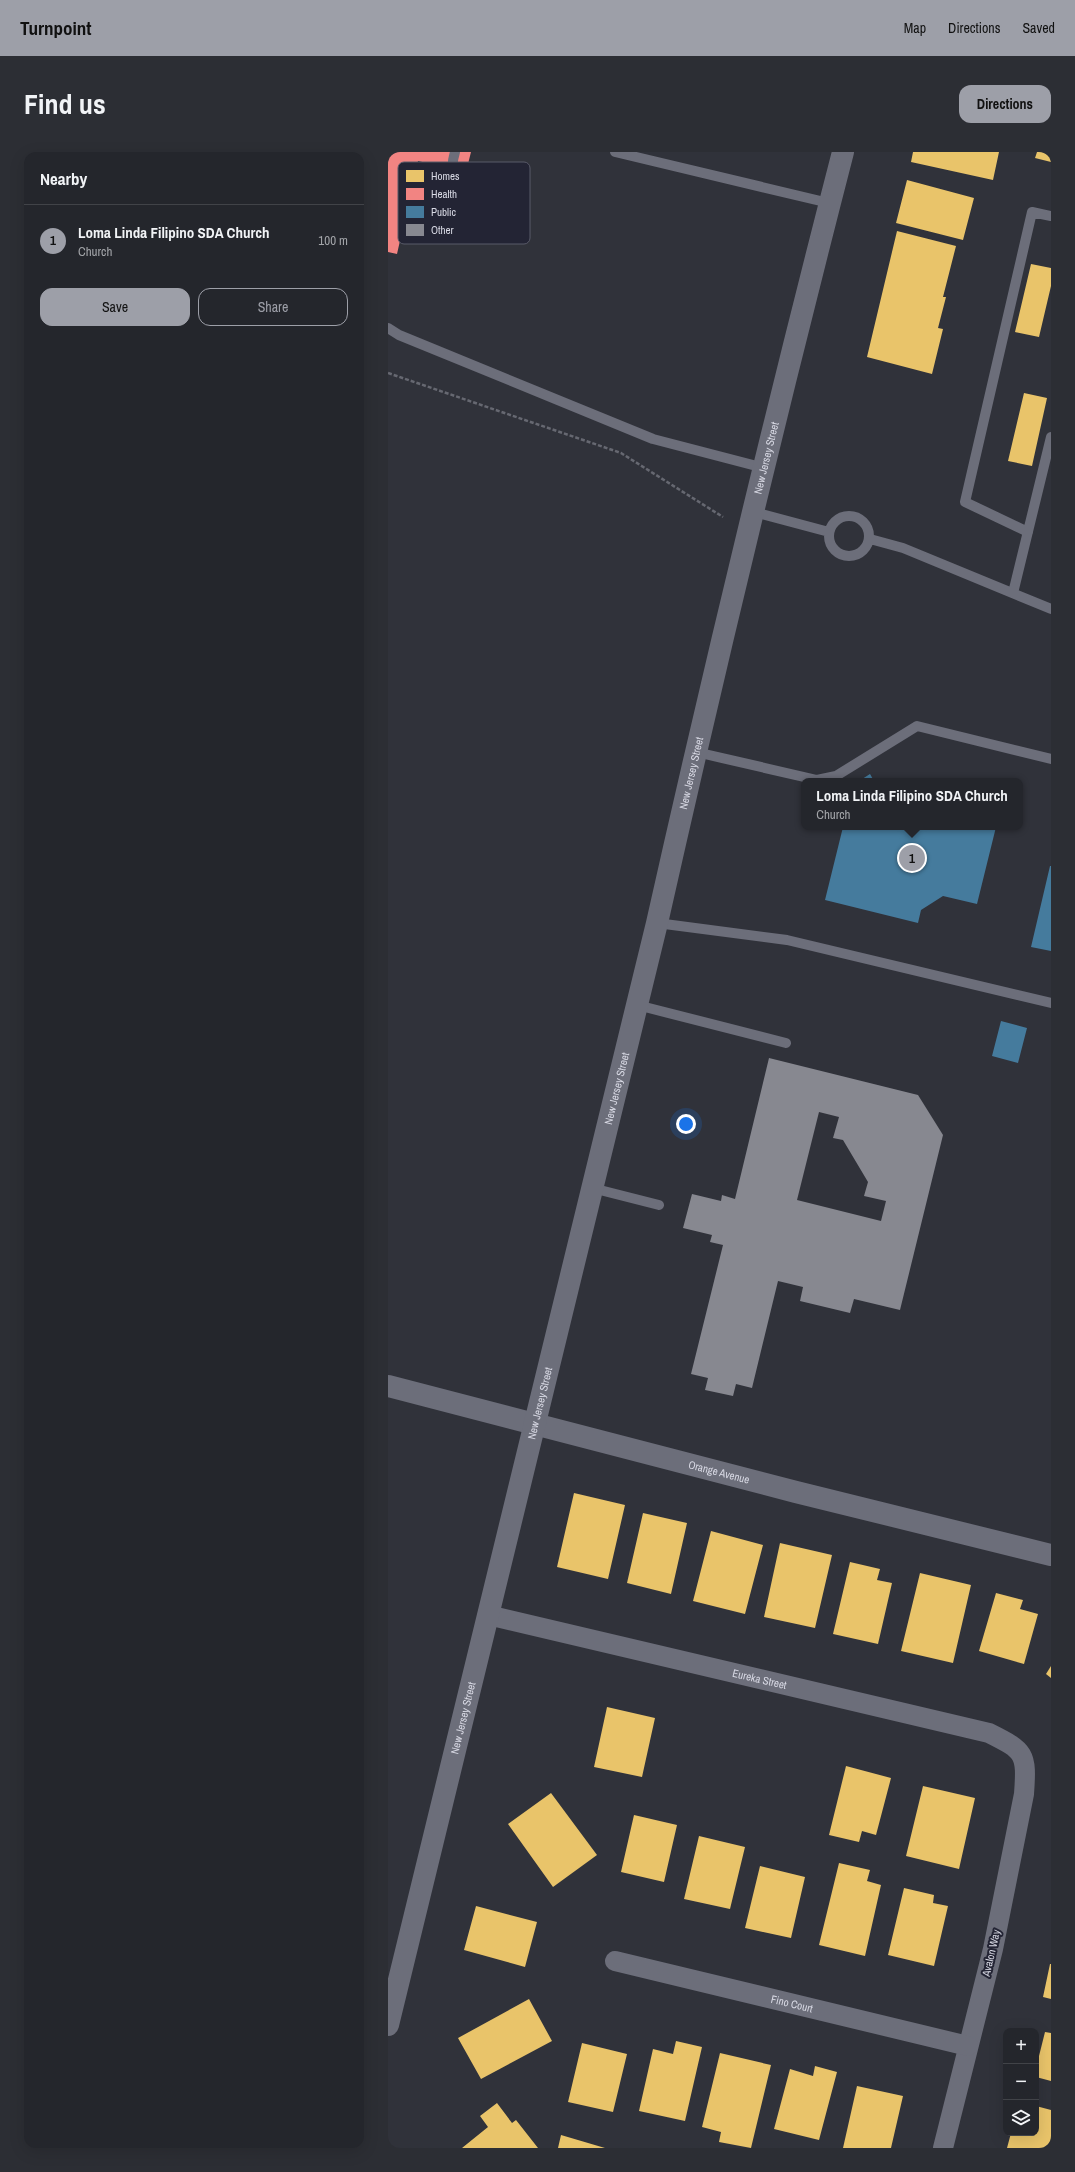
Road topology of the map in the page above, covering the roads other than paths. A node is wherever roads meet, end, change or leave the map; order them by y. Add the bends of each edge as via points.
1 (455, 152) edge
2 (615, 152) edge
3 (842, 152) edge
4 (452, 162) edge
5 (830, 203) junction
6 (1051, 216) edge
7 (388, 328) edge
8 (1051, 437) edge
9 (764, 468) junction
10 (754, 512) junction
11 (829, 532) junction
12 (1028, 532) junction
13 (870, 539) junction
14 (1013, 592) junction
15 (1051, 609) edge
16 (696, 752) junction
17 (1051, 759) edge
18 (808, 778) edge
19 (826, 778) edge
20 (657, 922) junction
21 (1051, 1003) edge
22 (637, 1005) junction
23 (786, 1043) dead end
24 (592, 1188) junction
25 (659, 1205) dead end
26 (388, 1386) edge
27 (536, 1424) junction
28 (1051, 1555) edge
29 (488, 1615) junction
30 (1023, 1757) joint
31 (615, 1961) dead end
32 (388, 2025) edge
33 (968, 2046) junction
34 (944, 2148) edge

1 - 4 lane
2 - 5 lane
3 - 5 street, New Jersey Street
5 - 9 street, New Jersey Street
6 - 12 lane via 1032,212 965,502
7 - 9 lane via 399,335 653,440
8 - 12 lane
9 - 10 street, New Jersey Street
10 - 11 lane
10 - 16 street, New Jersey Street
11 - 13 lane via 836,521 850,516 864,523
11 - 13 lane via 831,544 836,551 844,555 858,554 864,550
12 - 14 lane
13 - 14 lane via 903,548
14 - 15 lane
16 - 18 lane
16 - 20 street, New Jersey Street
17 - 19 lane via 917,726 836,776
20 - 21 lane via 787,940
20 - 22 street, New Jersey Street
22 - 23 lane
22 - 24 street, New Jersey Street
24 - 25 lane
24 - 27 street, New Jersey Street
26 - 27 street, Orange Avenue
27 - 28 street, Orange Avenue
27 - 29 street, New Jersey Street
29 - 30 street, Eureka Street via 989,1733 1016,1747
29 - 32 street, New Jersey Street
30 - 33 street, Avalon Way via 1026,1771 1024,1794 993,1949
31 - 33 street, Fino Court
33 - 34 street, Avalon Way

